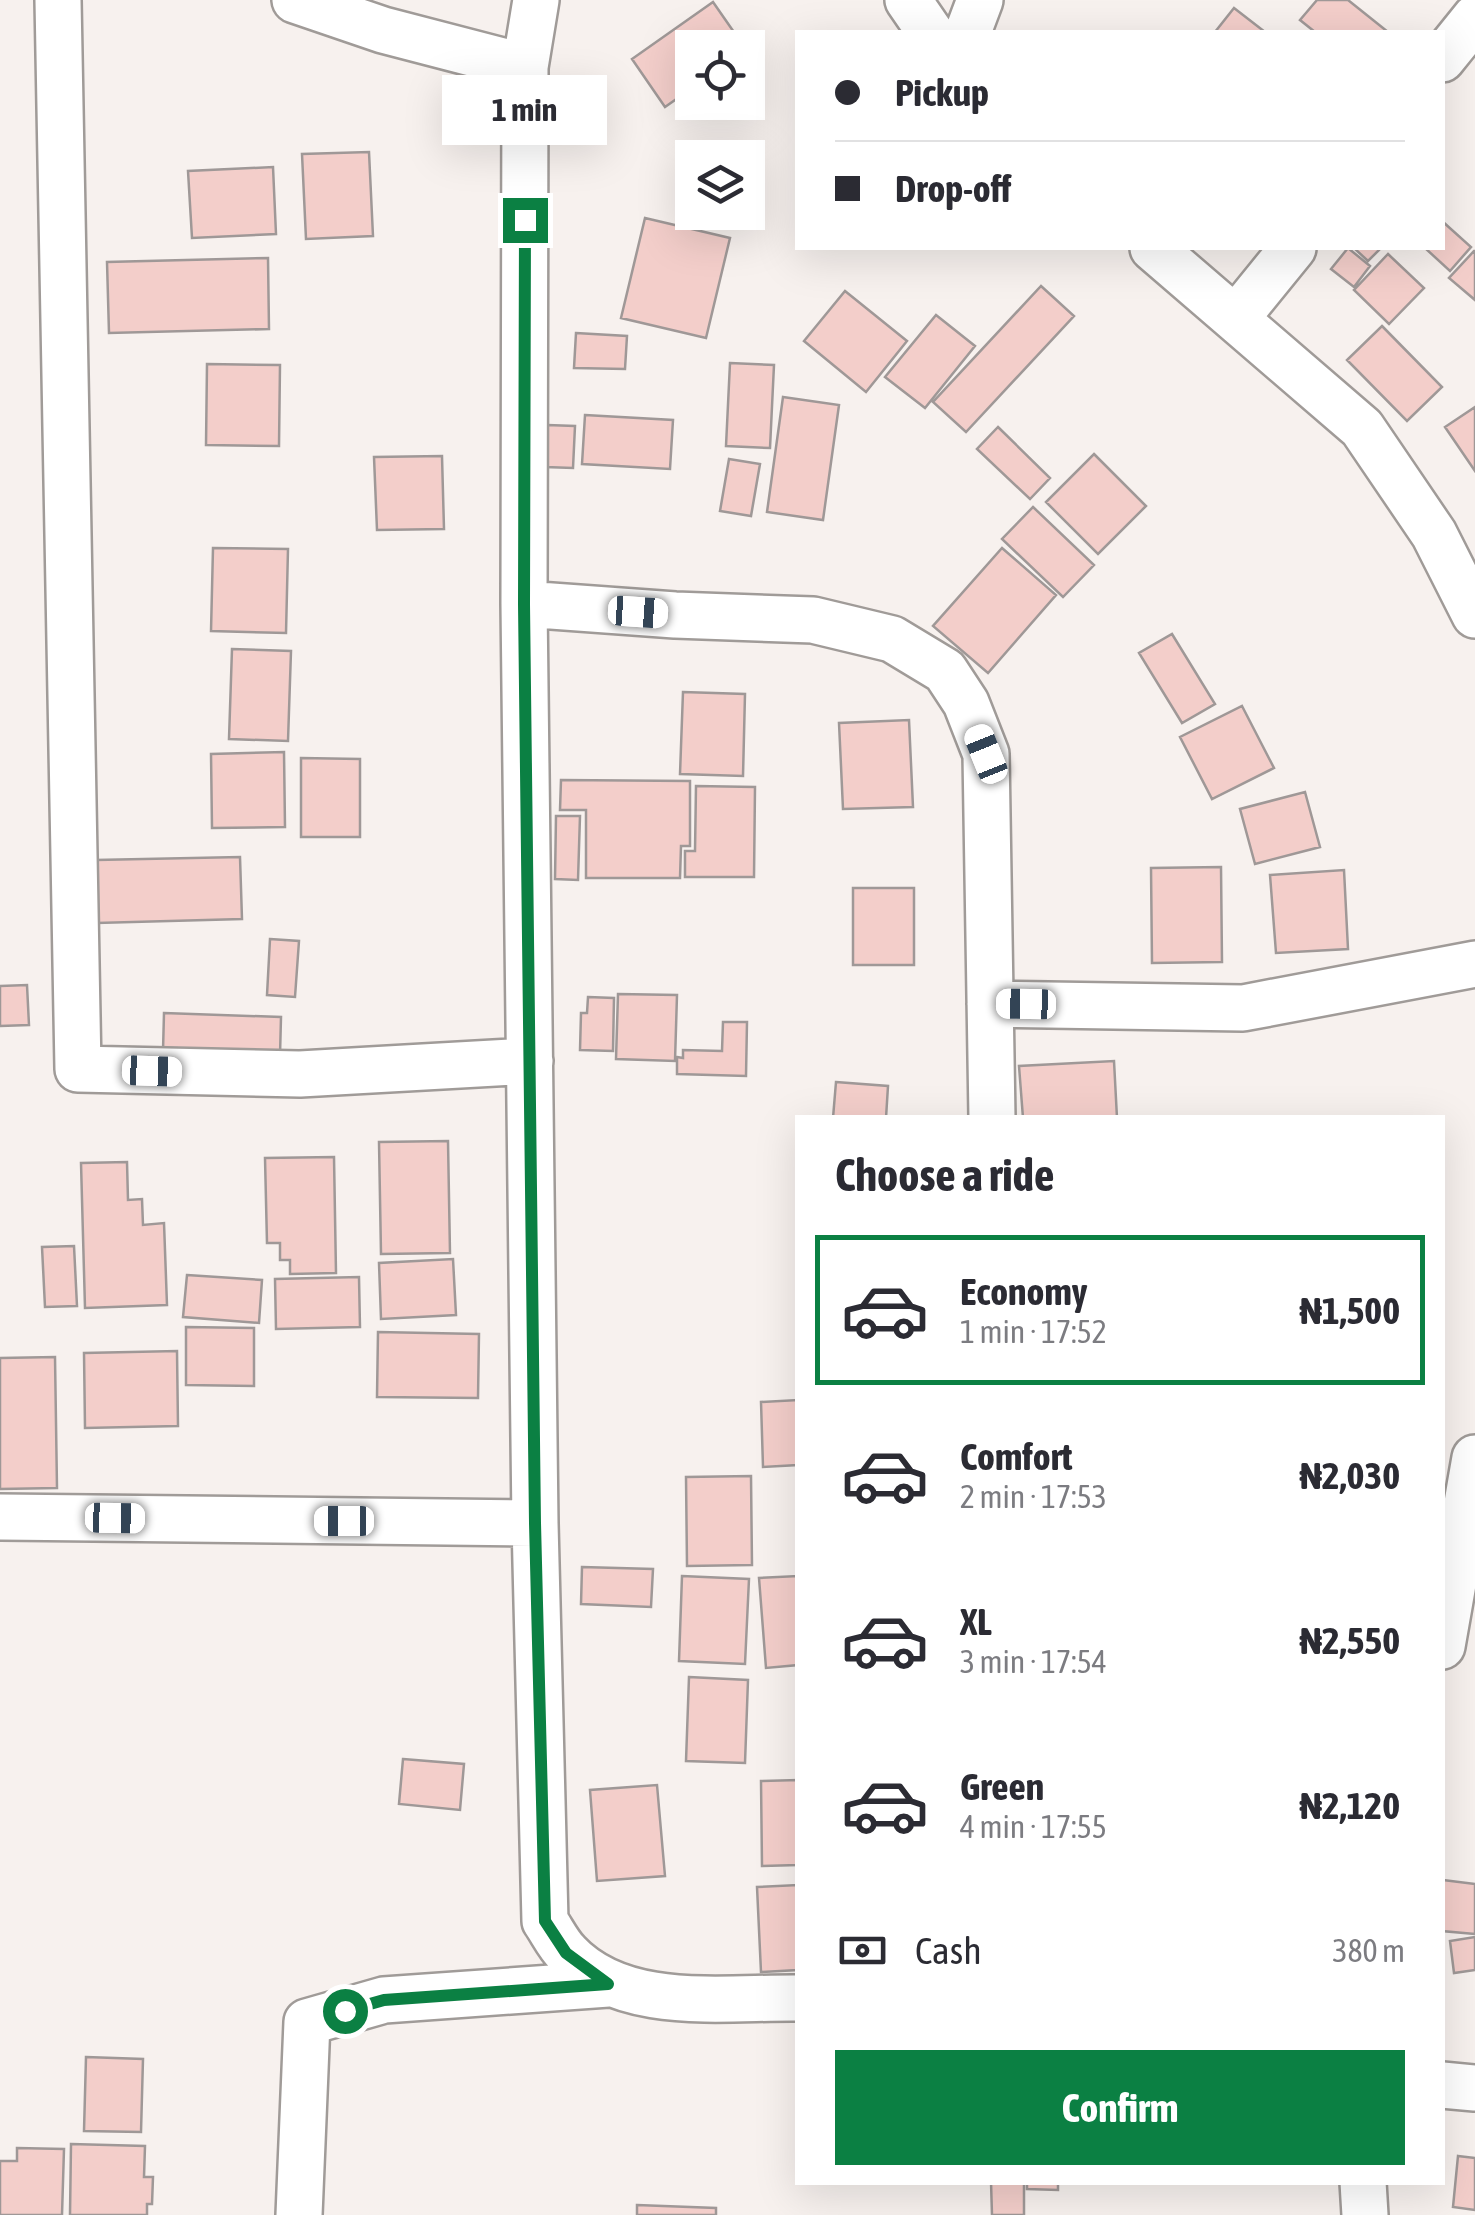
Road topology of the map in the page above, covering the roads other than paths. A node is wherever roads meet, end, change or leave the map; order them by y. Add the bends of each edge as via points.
1 (58, 0) edge
2 (295, 0) edge
3 (536, 0) edge
4 (908, 0) edge
5 (980, 0) edge
6 (1475, 18) edge
7 (929, 30) edge
8 (969, 30) edge
9 (1445, 55) edge
10 (525, 67) junction
11 (1155, 250) edge
12 (1290, 250) edge
13 (1237, 318) junction
14 (524, 604) junction
15 (1475, 615) edge
16 (1475, 964) edge
17 (990, 1004) junction
18 (530, 1061) junction
19 (992, 1115) edge
20 (1475, 1458) edge
21 (0, 1518) edge
22 (535, 1523) junction
23 (1455, 1628) edge
24 (608, 1984) junction
25 (795, 1998) edge
26 (1445, 2085) edge
27 (1475, 2088) edge
28 (1364, 2185) edge
29 (300, 2215) edge
30 (1366, 2215) edge

1 - 18 street via 78,1069 300,1074
2 - 10 street
3 - 10 street
4 - 7 street
5 - 8 street
6 - 9 street
10 - 14 street
11 - 13 street
12 - 13 street
13 - 15 street via 1362,428 1434,534
14 - 17 street via 813,620 892,640 945,671 986,754
14 - 18 street
16 - 17 street via 1243,1008
17 - 19 street
18 - 22 street
20 - 23 street
21 - 22 street
22 - 24 street via 545,1921 566,1953
24 - 25 street via 661,1996
24 - 29 street via 384,2000 307,2022
26 - 27 street
28 - 30 street

